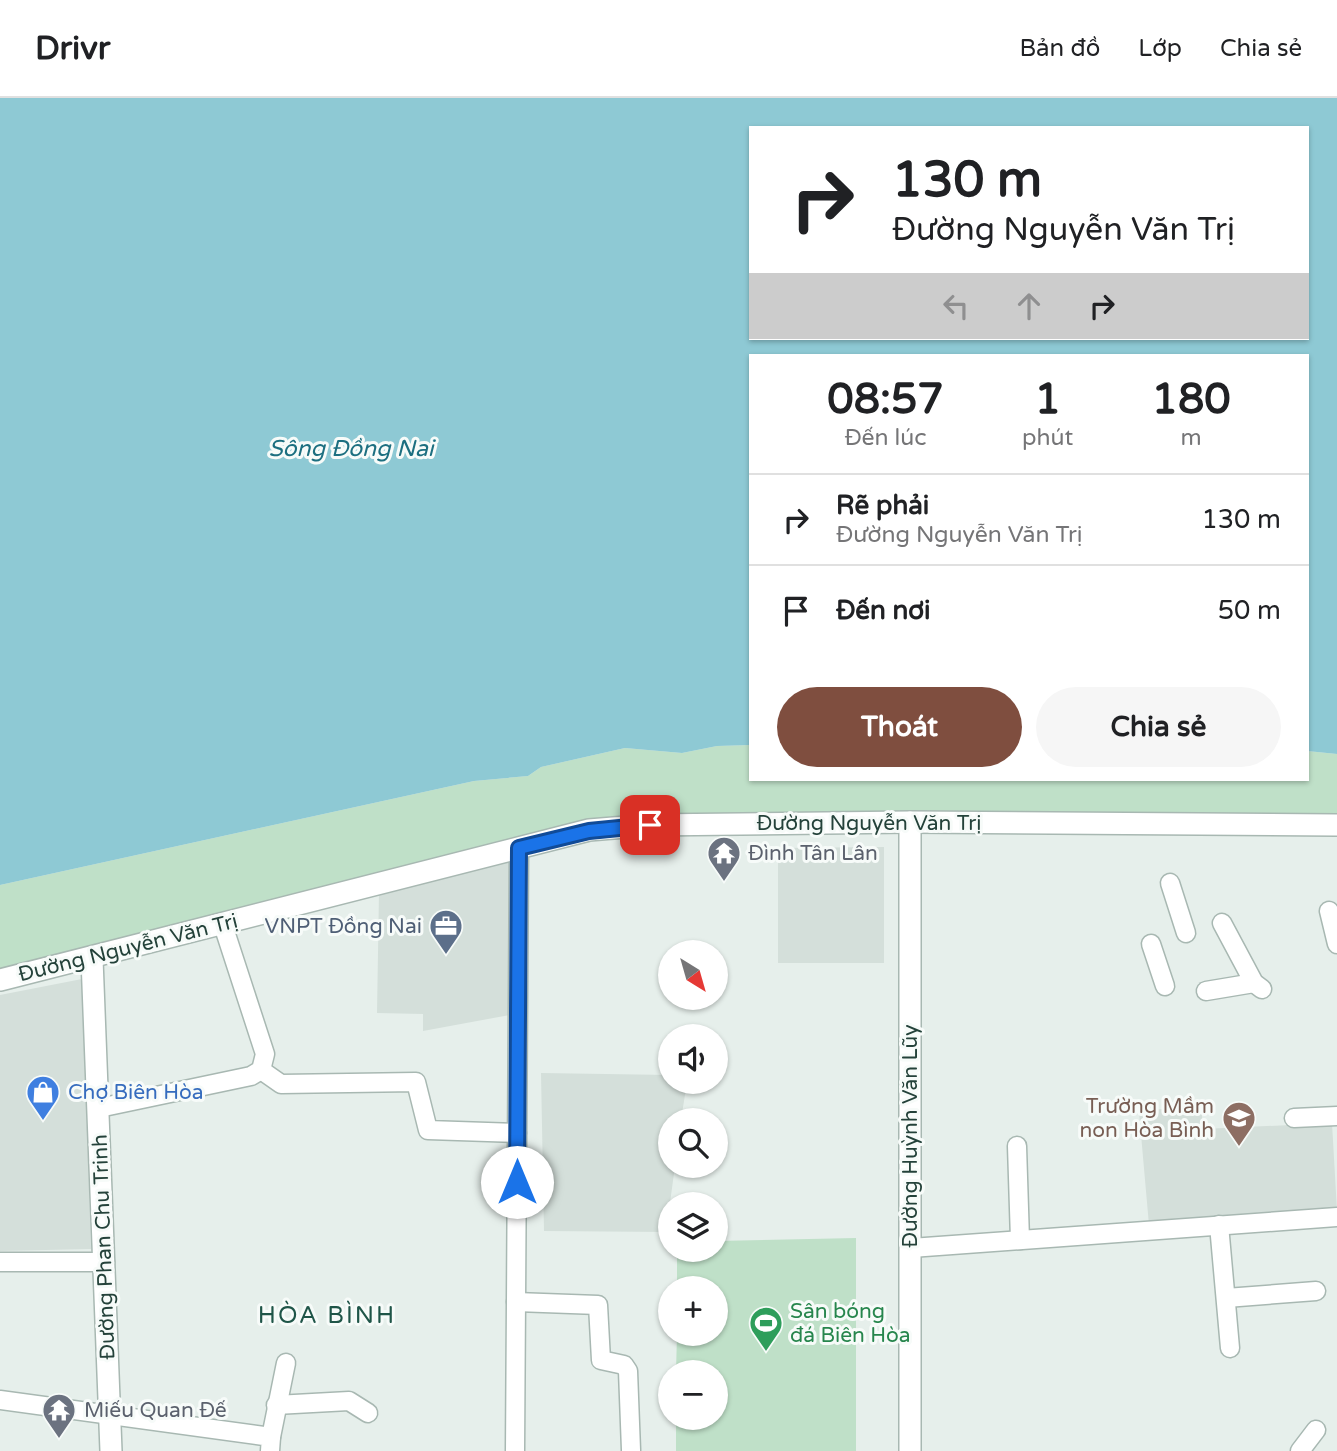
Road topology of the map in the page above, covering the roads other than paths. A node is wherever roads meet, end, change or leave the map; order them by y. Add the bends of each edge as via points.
1 (910, 822) junction
2 (1337, 825) edge
3 (519, 848) junction
4 (1170, 883) dead end
5 (1332, 913) edge
6 (1222, 923) dead end
7 (223, 925) junction
8 (1186, 933) dead end
9 (1151, 944) dead end
10 (1337, 944) edge
11 (92, 959) junction
12 (0, 980) edge
13 (1165, 986) dead end
14 (1206, 991) dead end
15 (261, 1070) junction
16 (99, 1108) junction
17 (1337, 1116) edge
18 (1294, 1118) dead end
19 (517, 1133) junction
20 (1017, 1146) dead end
21 (1337, 1217) edge
22 (1219, 1225) junction
23 (1020, 1240) junction
24 (911, 1248) junction
25 (0, 1262) edge
26 (105, 1262) junction
27 (1316, 1291) dead end
28 (1226, 1298) junction
29 (516, 1302) junction
30 (1230, 1348) dead end
31 (286, 1363) dead end
32 (0, 1400) edge
33 (276, 1405) junction
34 (368, 1413) dead end
35 (110, 1415) junction
36 (1316, 1430) dead end
37 (271, 1444) edge
38 (631, 1450) edge
39 (111, 1451) edge
40 (515, 1451) edge
41 (910, 1451) edge
42 (1300, 1451) edge

1 - 2 street, Đường Nguyễn Văn Trị
1 - 3 street, Đường Nguyễn Văn Trị via 640,826 589,831
1 - 24 street, Đường Huỳnh Văn Lũy
3 - 7 street, Đường Nguyễn Văn Trị
3 - 19 street
4 - 8 street
5 - 10 street
6 - 14 street via 1258,986
7 - 11 street, Đường Nguyễn Văn Trị
7 - 15 street via 265,1054
9 - 13 street
11 - 12 street, Đường Nguyễn Văn Trị
11 - 16 street, Đường Phan Chu Trinh
15 - 16 street via 251,1076
15 - 19 street via 281,1084 416,1082 428,1130
16 - 26 street, Đường Phan Chu Trinh
17 - 18 street
19 - 29 street
20 - 23 street
21 - 22 street
22 - 23 street
22 - 28 street
23 - 24 street
24 - 41 street, Đường Huỳnh Văn Lũy
25 - 26 street
26 - 35 street, Đường Phan Chu Trinh
27 - 28 street
28 - 30 street
29 - 38 street via 598,1305 601,1360 624,1365 628,1371
29 - 40 street
31 - 33 street
32 - 35 street
33 - 34 street via 349,1401
33 - 37 street
35 - 37 street
35 - 39 street, Đường Phan Chu Trinh
36 - 42 street

